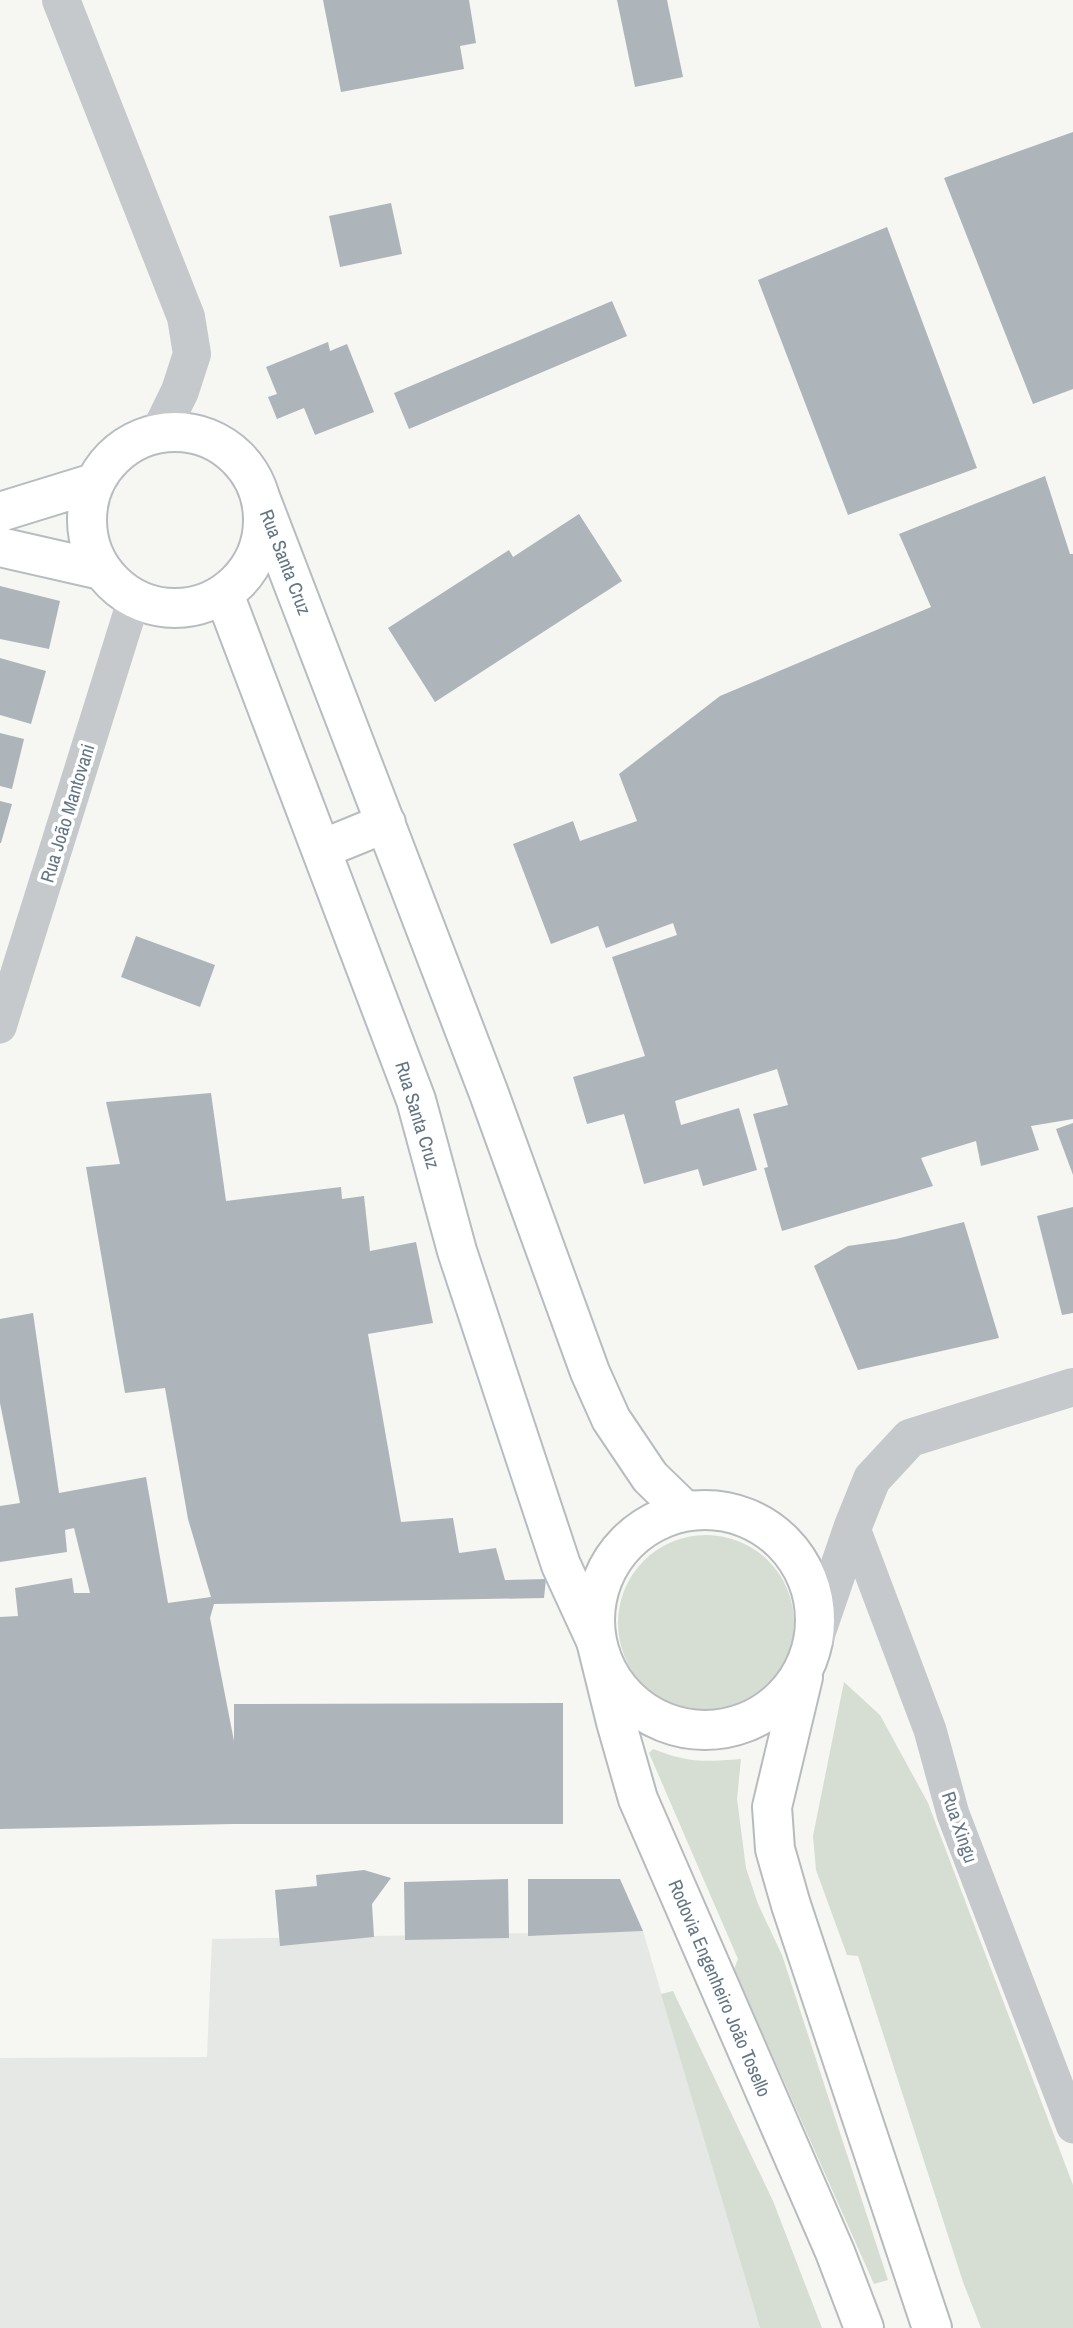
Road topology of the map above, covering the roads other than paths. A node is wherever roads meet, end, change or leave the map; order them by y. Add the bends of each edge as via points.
1 (61, 0) edge
2 (160, 432) junction
3 (94, 483) junction
4 (260, 497) junction
5 (0, 512) edge
6 (0, 547) edge
7 (101, 570) junction
8 (224, 594) junction
9 (134, 599) junction
10 (386, 823) junction
11 (322, 849) junction
12 (0, 1027) edge
13 (1073, 1387) edge
14 (685, 1511) junction
15 (853, 1526) junction
16 (596, 1642) junction
17 (810, 1653) junction
18 (834, 2031) junction
19 (1073, 2127) edge
20 (864, 2328) edge
21 (932, 2328) edge
22 (955, 2328) edge

1 - 2 street via 186,317 192,354
2 - 3 main road via 121,449
2 - 4 main road via 186,432 211,439 233,453 250,473
3 - 5 main road
3 - 7 main road via 86,513 89,542
4 - 8 main road via 263,524 257,552 244,575
4 - 10 main road, Rua Santa Cruz
6 - 7 main road
7 - 9 main road
8 - 9 main road via 180,609
8 - 11 main road, Rua Santa Cruz
9 - 12 street, Rua João Mantovani
10 - 11 main road
10 - 14 main road, Rua Santa Cruz via 590,1372 611,1419 650,1477
11 - 16 main road, Rua Santa Cruz via 416,1100 457,1251 561,1566
13 - 15 street via 910,1438 872,1479
14 - 16 main road, Rodovia Engenheiro João Tosello via 652,1522 625,1544 611,1563 595,1606
14 - 17 main road, Rodovia Engenheiro João Tosello via 720,1510 753,1520 782,1540 803,1568 815,1602
15 - 17 street
15 - 19 street, Rua Xingu via 930,1730 953,1814
16 - 17 main road, Rodovia Engenheiro João Tosello via 609,1675 627,1699 651,1717 678,1728 707,1732 736,1728 763,1716 786,1697
16 - 20 main road, Rodovia Engenheiro João Tosello via 638,1799
17 - 18 main road, Rodovia Engenheiro João Tosello via 772,1807 775,1849
18 - 21 main road, Rodovia Engenheiro João Tosello
18 - 22 main road

